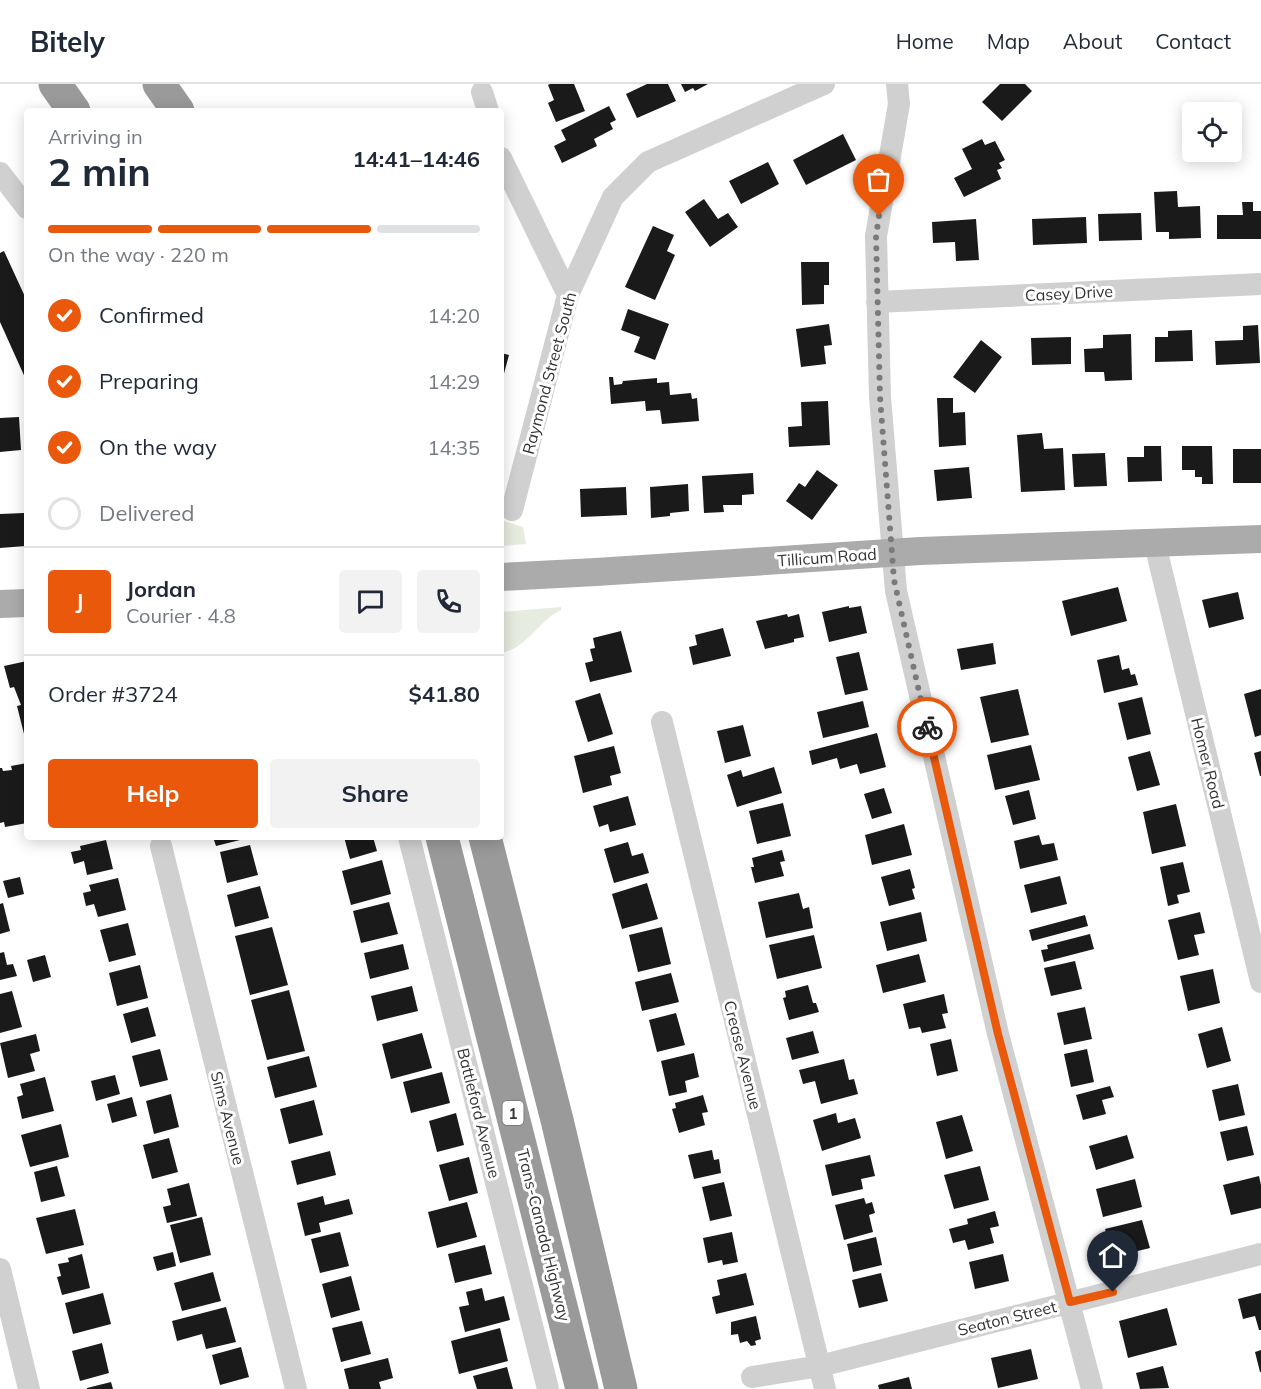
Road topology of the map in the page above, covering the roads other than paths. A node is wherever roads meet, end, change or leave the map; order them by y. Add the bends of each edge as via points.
1 (55, 84) edge
2 (159, 84) edge
3 (824, 84) edge
4 (897, 84) edge
5 (72, 108) edge
6 (176, 108) edge
7 (504, 165) edge
8 (2, 181) edge
9 (24, 205) edge
10 (1261, 284) edge
11 (568, 295) junction
12 (877, 302) junction
13 (512, 510) dead end
14 (1261, 539) edge
15 (1155, 544) junction
16 (892, 553) junction
17 (504, 577) edge
18 (24, 603) edge
19 (0, 604) edge
20 (662, 722) dead end
21 (410, 840) edge
22 (443, 840) edge
23 (486, 840) edge
24 (161, 846) dead end
25 (1261, 982) edge
26 (1261, 1254) edge
27 (0, 1269) edge
28 (1070, 1302) junction
29 (820, 1366) junction
30 (752, 1377) dead end
31 (29, 1389) edge
32 (296, 1389) edge
33 (548, 1389) edge
34 (582, 1389) edge
35 (621, 1389) edge
36 (825, 1389) edge
37 (1092, 1389) edge

1 - 5 highway
2 - 6 highway
3 - 11 street, Raymond Street South via 648,162 613,197
4 - 12 street via 899,104 876,236
7 - 11 street
8 - 9 street
10 - 12 street, Casey Drive
11 - 13 street, Raymond Street South
12 - 16 street
14 - 15 main road, Tillicum Road
15 - 16 main road, Tillicum Road
15 - 25 street, Homer Road
16 - 17 main road, Tillicum Road
16 - 28 street via 896,591 998,1034
18 - 19 main road
20 - 29 street, Crease Avenue
21 - 33 street, Battleford Avenue
22 - 34 highway, Trans-Canada Highway / 1
23 - 35 highway
24 - 32 street, Sims Avenue
26 - 28 street, Seaton Street
27 - 31 street
28 - 29 street, Seaton Street
28 - 37 street
29 - 30 street, Seaton Street
29 - 36 street, Crease Avenue

